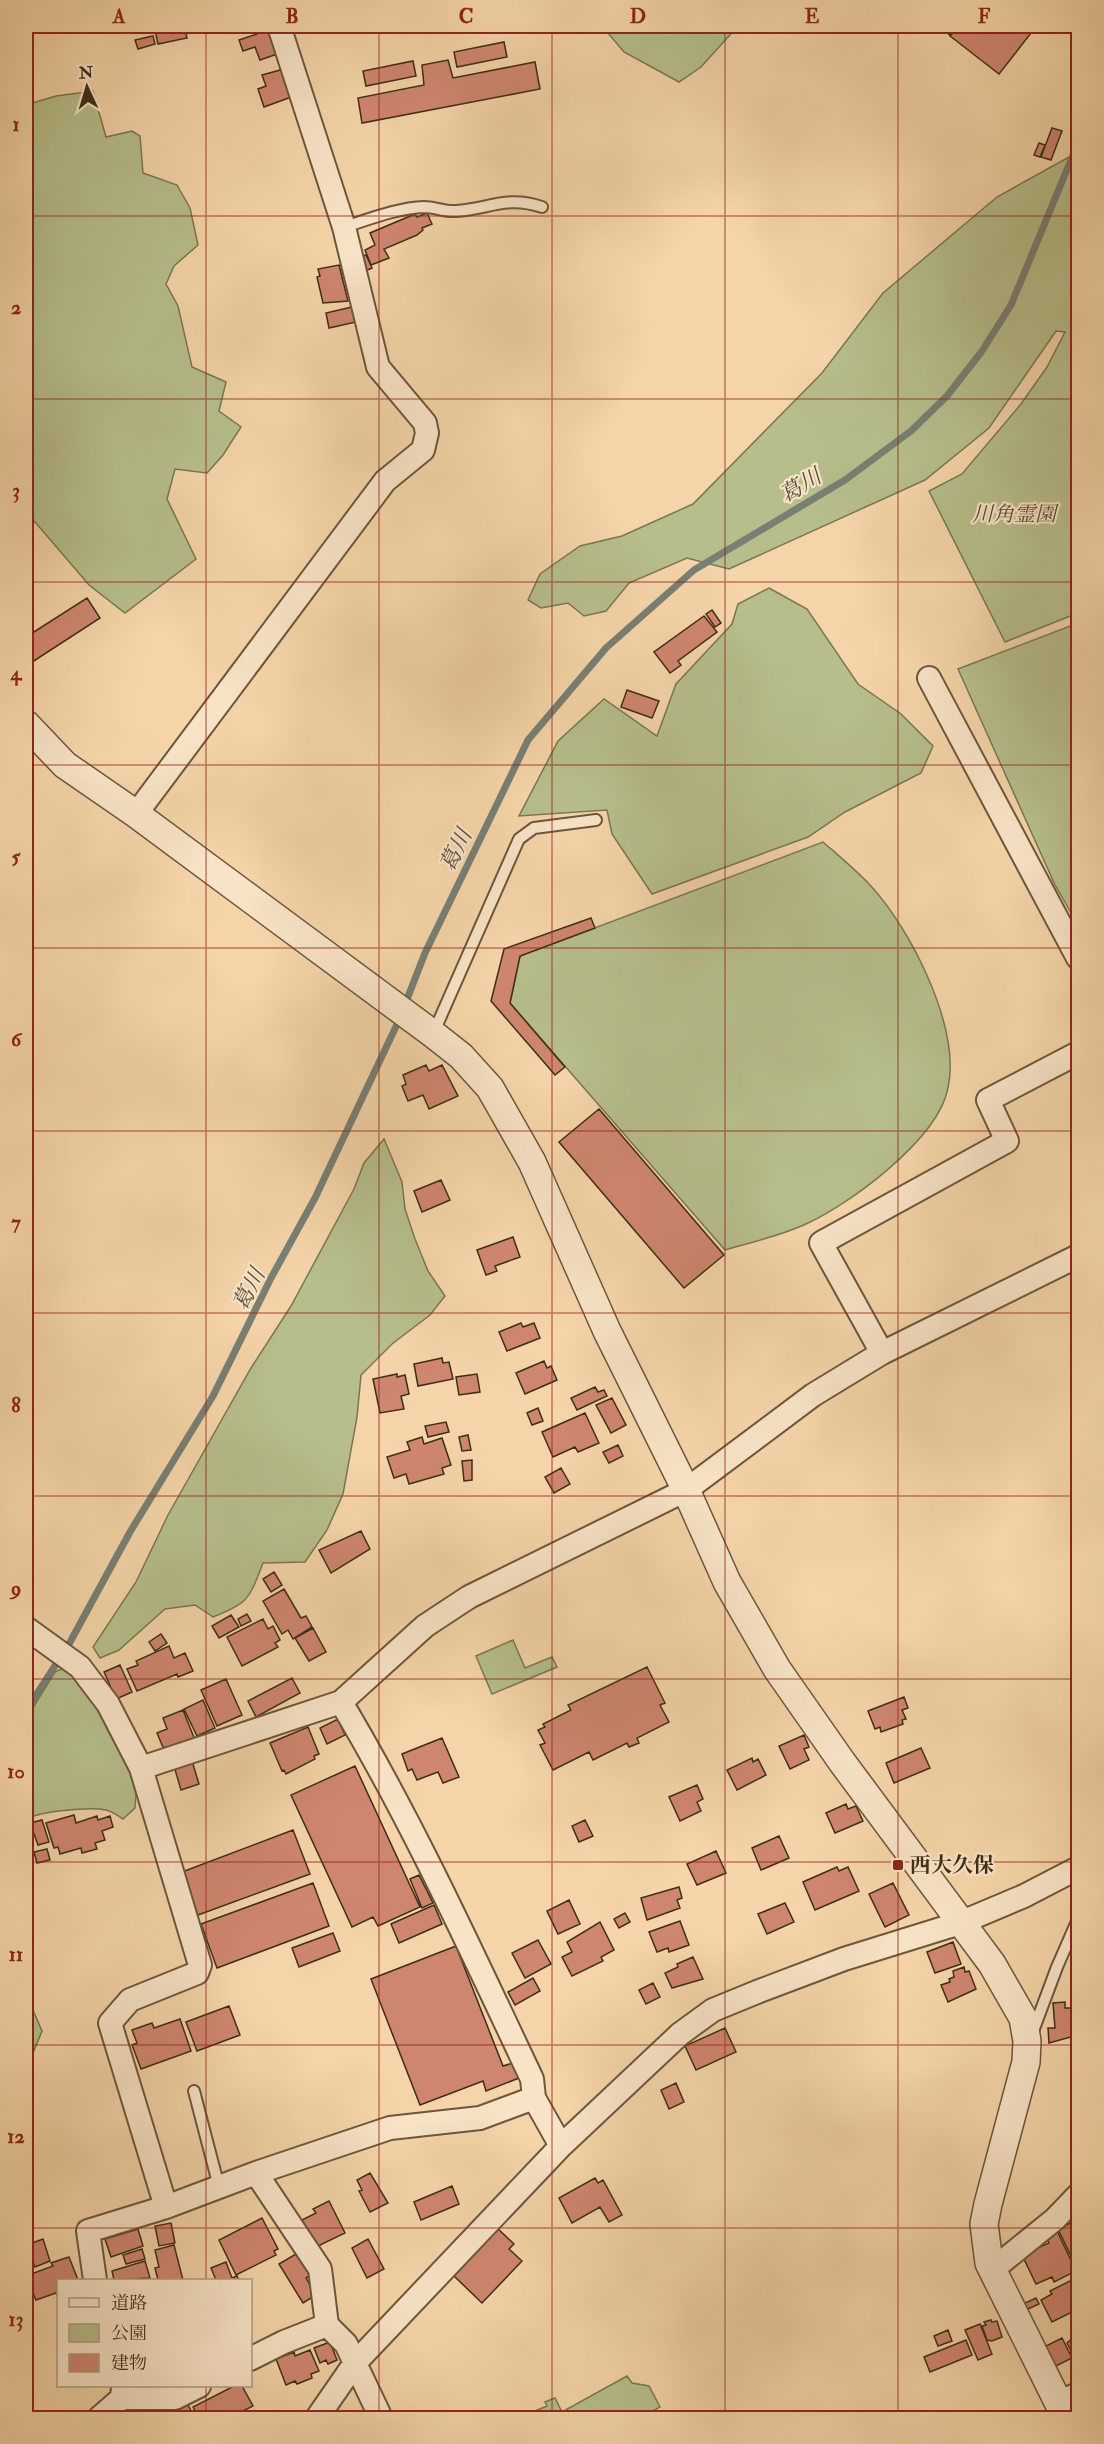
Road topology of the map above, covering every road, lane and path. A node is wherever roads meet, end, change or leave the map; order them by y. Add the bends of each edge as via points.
1 (279, 26) edge
2 (542, 207) dead end
3 (344, 227) junction
4 (929, 678) dead end
5 (26, 724) edge
6 (136, 814) junction
7 (596, 820) dead end
8 (1078, 958) edge
9 (428, 1030) junction
10 (1078, 1053) edge
11 (1078, 1256) edge
12 (882, 1353) junction
13 (686, 1490) junction
14 (26, 1628) edge
15 (341, 1702) junction
16 (141, 1768) junction
17 (1078, 1868) edge
18 (1078, 1919) edge
19 (960, 1923) junction
20 (1027, 2048) junction
21 (194, 2091) dead end
22 (534, 2098) junction
23 (561, 2146) junction
24 (256, 2173) junction
25 (219, 2187) junction
26 (1078, 2195) edge
27 (166, 2207) junction
28 (992, 2270) junction
29 (95, 2279) edge
30 (327, 2325) junction
31 (252, 2358) edge
32 (355, 2363) junction
33 (195, 2387) edge
34 (122, 2392) edge
35 (1067, 2405) edge
36 (99, 2418) edge
37 (317, 2418) edge
38 (381, 2418) edge

1 - 3 street
2 - 3 lane via 523,201 456,212 411,207
3 - 6 street via 378,367 424,423 427,433 423,450 385,481
4 - 8 street
5 - 6 street via 65,765
6 - 9 street
7 - 9 lane via 534,828 519,839
9 - 13 street via 461,1056 490,1088 532,1162 607,1331
10 - 12 street via 988,1100 1008,1141 821,1243
11 - 12 street
12 - 13 street via 813,1395
13 - 15 street via 469,1597 425,1626
13 - 19 street via 727,1581 777,1669
14 - 16 street via 80,1667 100,1691
15 - 16 street
15 - 22 street via 372,1753 459,1926 532,2079
16 - 27 street via 200,1965 197,1972 130,2000 110,2023
17 - 19 street
18 - 20 lane
19 - 20 street via 1019,2008
19 - 23 street via 807,1972 713,2010 680,2034
20 - 28 street via 984,2224 984,2244
21 - 25 lane
22 - 23 street
22 - 24 street via 480,2118 390,2128
23 - 32 street
24 - 25 street
24 - 30 street via 320,2269
25 - 27 street
26 - 28 street
27 - 29 street via 88,2231
28 - 35 street
30 - 31 street
30 - 32 street via 346,2344
32 - 37 street
32 - 38 street
33 - 34 street via 175,2398
34 - 36 street

